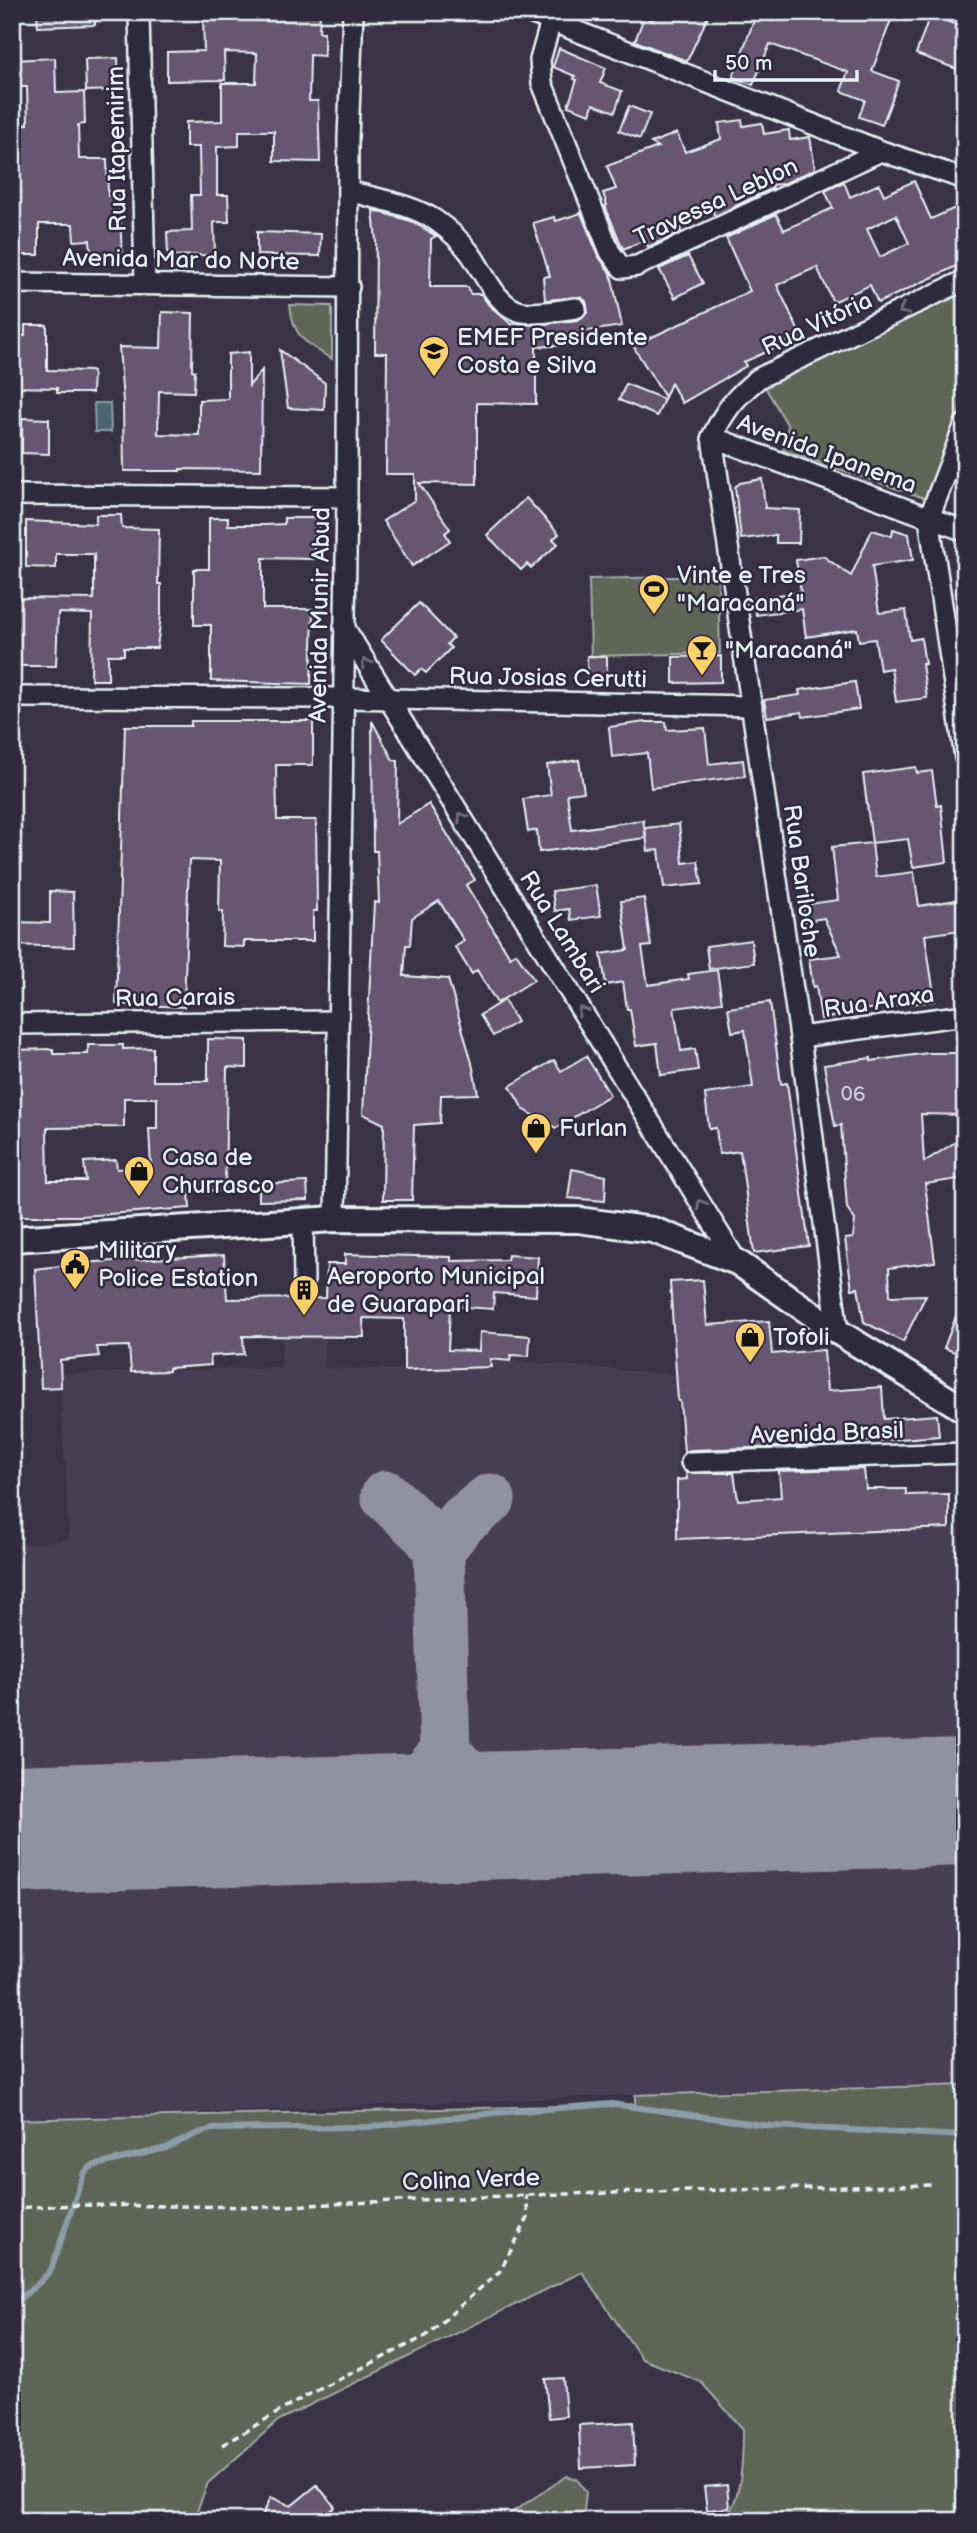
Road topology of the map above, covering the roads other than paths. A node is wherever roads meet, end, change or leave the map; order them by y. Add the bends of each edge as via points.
1 (139, 12) edge
2 (353, 12) edge
3 (528, 12) edge
4 (551, 21) junction
5 (881, 151) junction
6 (965, 179) edge
7 (349, 191) junction
8 (965, 280) edge
9 (12, 283) edge
10 (145, 285) junction
11 (349, 287) junction
12 (576, 308) dead end
13 (965, 424) edge
14 (712, 437) junction
15 (12, 495) edge
16 (347, 497) junction
17 (929, 518) junction
18 (965, 531) edge
19 (344, 627) junction
20 (12, 697) edge
21 (344, 698) junction
22 (389, 699) junction
23 (752, 706) junction
24 (965, 758) edge
25 (965, 1014) edge
26 (338, 1021) junction
27 (12, 1024) edge
28 (800, 1037) junction
29 (335, 1219) junction
30 (303, 1221) junction
31 (12, 1239) edge
32 (737, 1262) junction
33 (304, 1282) dead end
34 (838, 1332) junction
35 (965, 1410) edge
36 (965, 1453) edge
37 (691, 1462) dead end

1 - 10 street, Rua Itapemirim
2 - 7 street, Avenida Munir Abud
3 - 4 street
4 - 5 street
4 - 5 street, Travessa Leblon via 540,60 542,83 610,251 622,268 637,266
5 - 6 street
7 - 11 street, Avenida Munir Abud
7 - 12 street via 433,219 469,252 506,304 520,312
8 -> 14 street, Rua Vitória via 759,378 725,410
9 - 10 street, Avenida Mar do Norte
10 - 11 street, Avenida Mar do Norte
11 - 16 street, Avenida Munir Abud
13 - 17 street
14 - 17 street, Avenida Ipanema
14 - 23 street, Rua Bariloche
15 - 16 street
16 - 19 street, Avenida Munir Abud
17 - 18 street, Avenida Ipanema
17 - 24 street
19 - 21 street, Avenida Munir Abud
22 -> 19 street, Rua Lambari
20 - 21 street, Rua Josias Cerutti
21 - 22 street, Rua Josias Cerutti
21 - 26 street, Avenida Munir Abud
22 - 23 street, Rua Josias Cerutti
32 -> 22 street, Rua Lambari
23 - 28 street, Rua Bariloche
25 - 28 street, Rua Araxa
26 - 27 street, Rua Carais
26 - 29 street, Avenida Munir Abud
28 - 34 street, Rua Bariloche
29 - 30 main road
29 - 32 main road via 578,1220 653,1230
30 - 31 main road
30 - 33 street
32 - 34 main road
34 - 35 main road
36 - 37 street, Avenida Brasil

